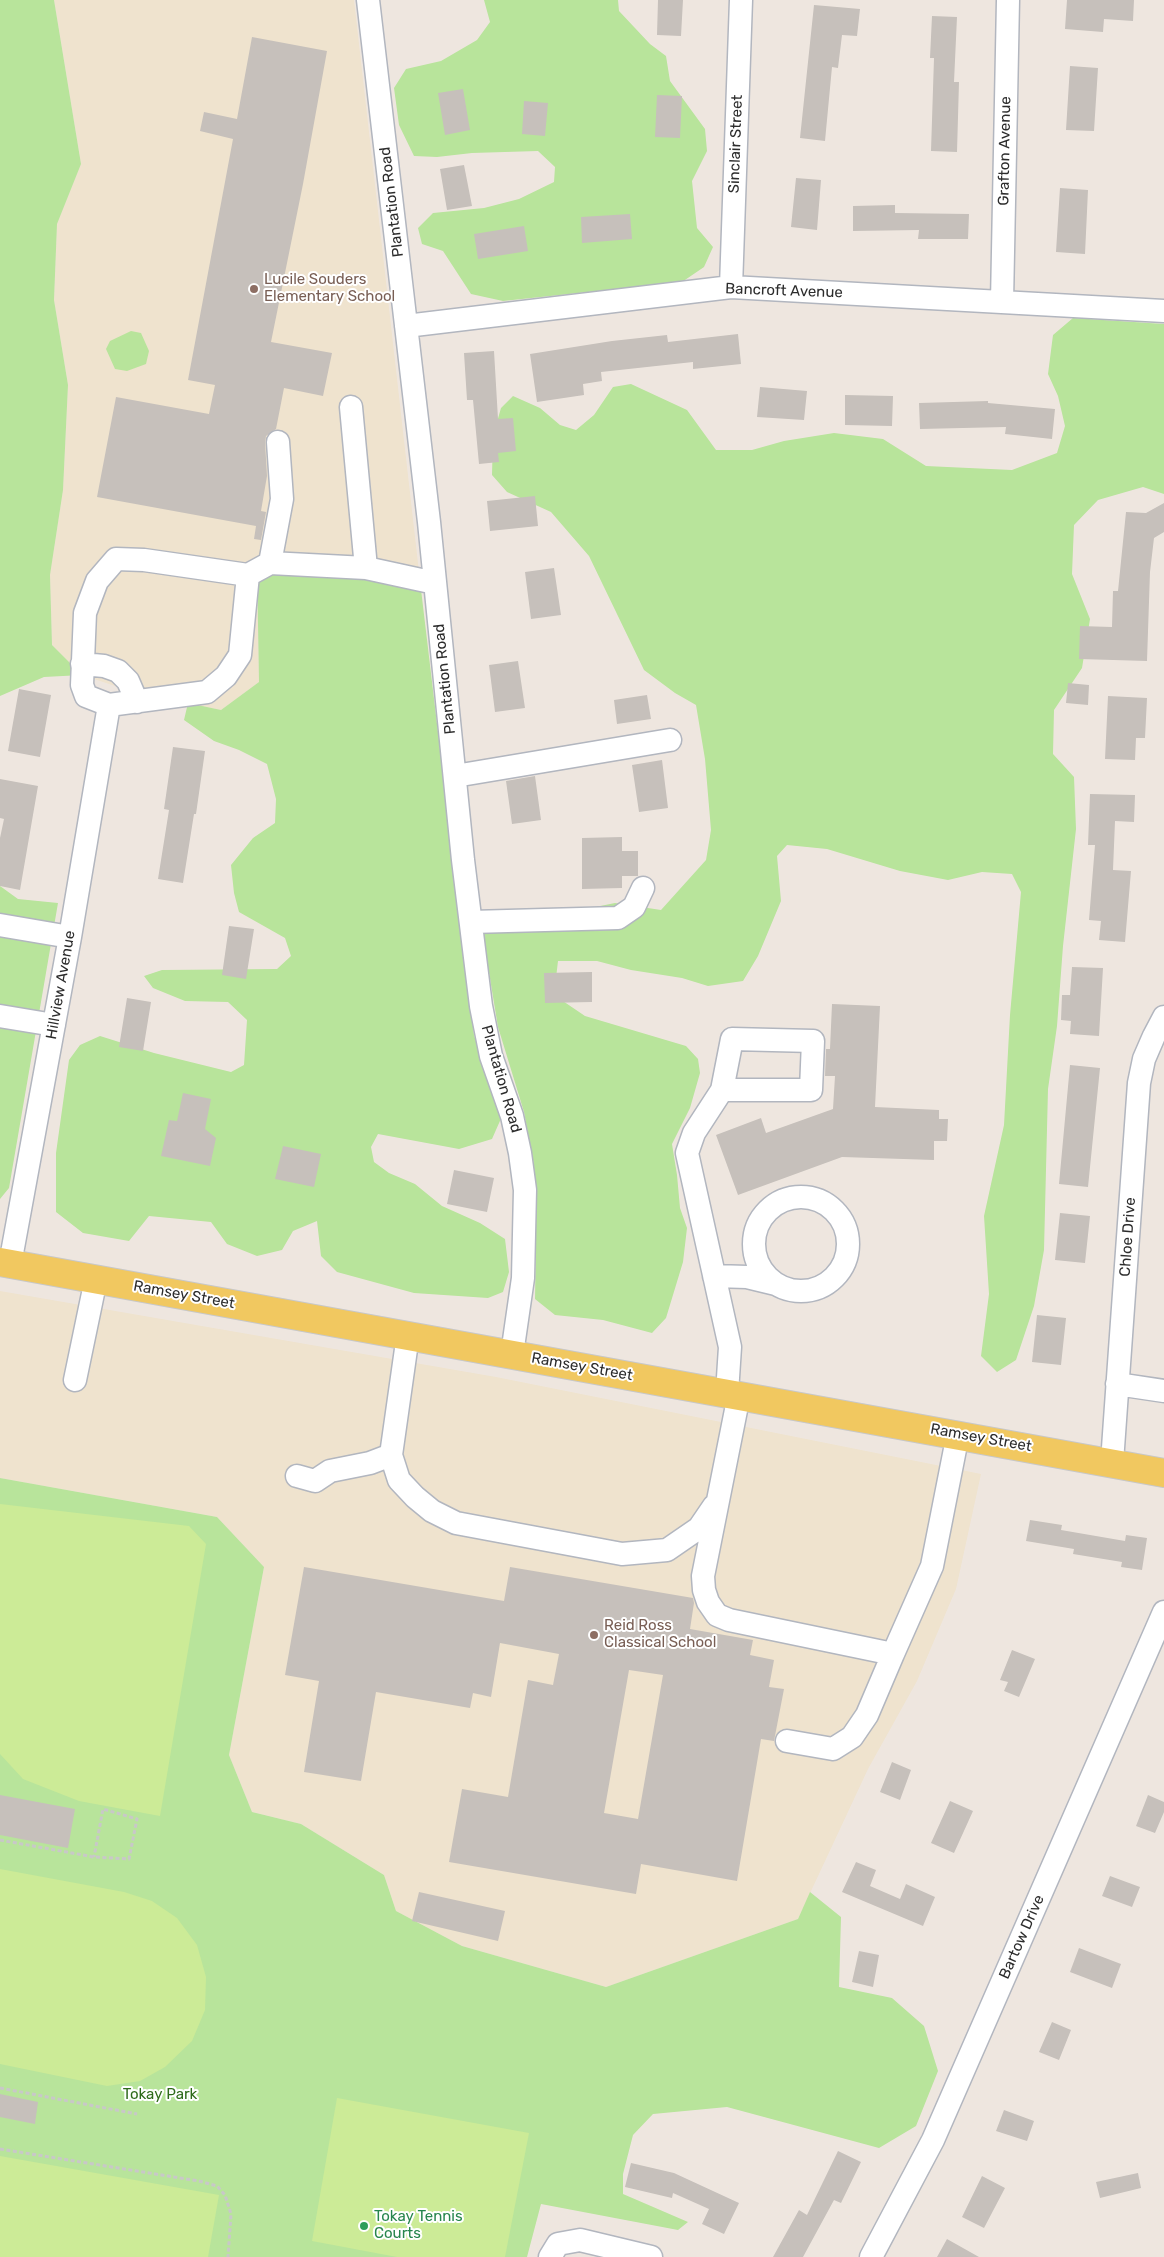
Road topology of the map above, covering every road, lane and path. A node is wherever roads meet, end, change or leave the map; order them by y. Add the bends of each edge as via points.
1 (368, 0) edge
2 (741, 0) edge
3 (1008, 0) edge
4 (730, 287) junction
5 (1002, 302) junction
6 (1164, 312) edge
7 (406, 326) junction
8 (351, 407) dead end
9 (278, 442) dead end
10 (270, 563) junction
11 (366, 568) junction
12 (248, 575) junction
13 (435, 583) junction
14 (82, 664) junction
15 (137, 702) junction
16 (109, 705) junction
17 (670, 740) dead end
18 (455, 776) junction
19 (643, 888) dead end
20 (471, 922) junction
21 (0, 924) edge
22 (70, 937) junction
23 (0, 1016) edge
24 (1164, 1017) edge
25 (54, 1025) junction
26 (722, 1090) dead end
27 (5, 1263) edge
28 (714, 1276) junction
29 (96, 1279) junction
30 (776, 1284) junction
31 (408, 1335) junction
32 (512, 1354) junction
33 (75, 1380) dead end
34 (1117, 1384) junction
35 (1164, 1391) edge
36 (733, 1394) junction
37 (958, 1434) junction
38 (391, 1455) junction
39 (1112, 1462) junction
40 (1164, 1473) edge
41 (297, 1476) dead end
42 (719, 1499) junction
43 (1164, 1612) edge
44 (893, 1654) junction
45 (787, 1741) dead end
46 (0, 1840) edge
47 (94, 1857) junction
48 (0, 2088) edge
49 (137, 2114) dead end
50 (0, 2149) edge
51 (554, 2251) edge
52 (228, 2257) edge
53 (651, 2257) edge
54 (871, 2257) edge

1 - 7 street, Plantation Road
2 - 4 street, Sinclair Street
3 - 5 street, Grafton Avenue
4 - 5 street, Bancroft Avenue
4 - 7 street, Bancroft Avenue
5 - 6 street, Bancroft Avenue
7 - 13 street, Plantation Road
8 - 11 street
9 - 10 street via 282,499
10 - 11 street
10 - 12 street
11 - 13 street
12 - 14 street via 116,559 97,581 85,613
12 - 15 street via 240,655 226,676 206,692
13 - 18 street, Plantation Road
14 - 15 street via 118,671 128,681
14 - 16 street via 82,685 86,696
15 - 16 street
16 - 22 street, Hillview Avenue
17 - 18 street
18 - 20 street, Plantation Road
19 - 20 street via 634,907 618,918
20 - 32 street, Plantation Road via 489,1047 512,1116 525,1190 523,1278
21 - 22 street
22 - 25 street, Hillview Avenue
23 - 25 street
24 - 34 street, Chloe Drive via 1144,1059 1139,1083
25 - 27 street, Hillview Avenue
26 - 28 street via 694,1133 687,1153
27 - 29 main road, Ramsey Street
28 - 30 street via 747,1276
28 - 36 street via 730,1347
29 - 31 main road, Ramsey Street
29 - 33 street
30 - 30 street via 790,1291 806,1292 835,1278 844,1265 848,1234 842,1219 832,1208 818,1200 788,1198 763,1216 756,1230 756,1260 764,1274
31 - 32 main road, Ramsey Street
31 - 38 street
32 - 36 main road, Ramsey Street
34 - 35 street
34 - 39 street, Chloe Drive
36 - 37 main road, Ramsey Street
36 - 42 street
37 - 39 main road, Ramsey Street
37 - 44 street via 932,1566
38 - 41 street via 370,1464 330,1471 315,1481
38 - 42 street via 399,1480 414,1497 456,1523 622,1554 667,1550 699,1528
39 - 40 main road, Ramsey Street
42 - 44 street via 704,1576 704,1590 717,1615
43 - 54 street, Bartow Drive via 933,2140
44 - 45 street via 868,1715 852,1737 833,1749
46 - 47 path
47 - 47 path via 129,1859 137,1819 102,1809
48 - 49 path
50 - 52 path via 217,2186 225,2195 231,2214
51 - 53 street via 580,2240

